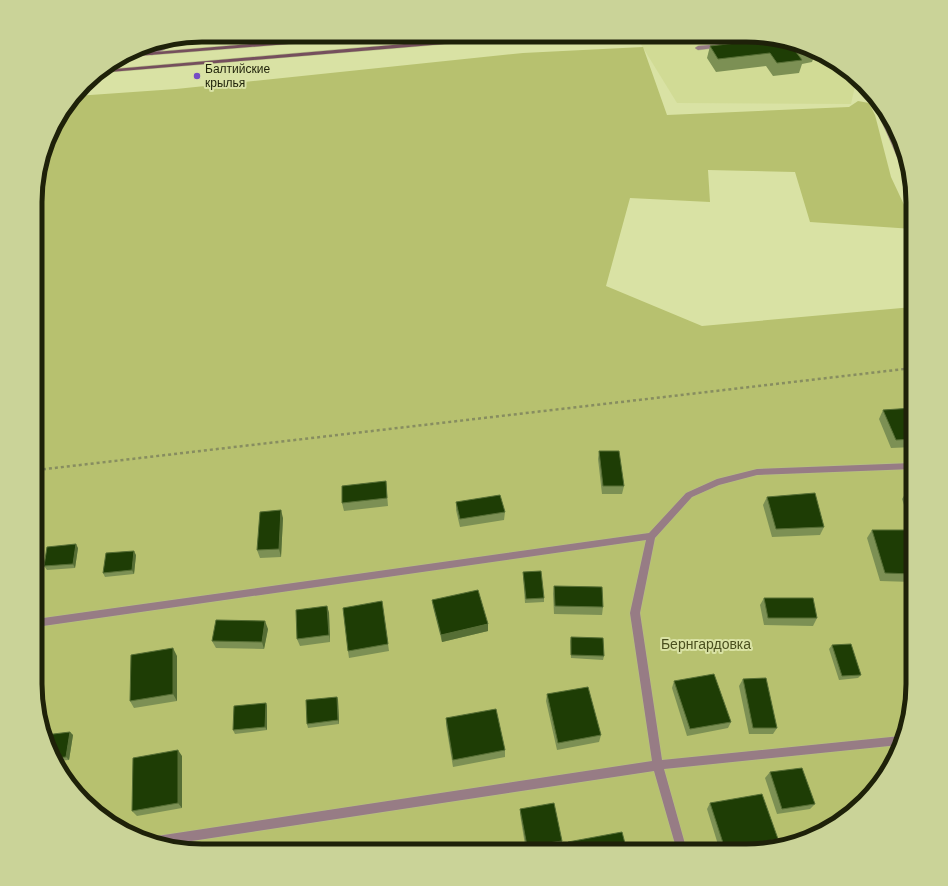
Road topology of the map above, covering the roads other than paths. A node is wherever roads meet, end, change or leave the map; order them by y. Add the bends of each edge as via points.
1 (287, 42) edge
2 (448, 42) edge
3 (172, 45) edge
4 (728, 45) edge
5 (698, 48) dead end
6 (150, 54) junction
7 (139, 55) edge
8 (110, 71) edge
9 (906, 466) edge
10 (651, 536) junction
11 (42, 622) edge
12 (895, 740) edge
13 (658, 765) junction
14 (165, 840) edge
15 (680, 844) edge

1 - 6 main road
2 - 8 main road
3 - 6 street
4 - 5 street
6 - 7 main road
9 - 10 street via 757,472 717,482 689,495
10 - 11 street
10 - 13 street via 636,613
12 - 13 street
13 - 14 street
13 - 15 street

